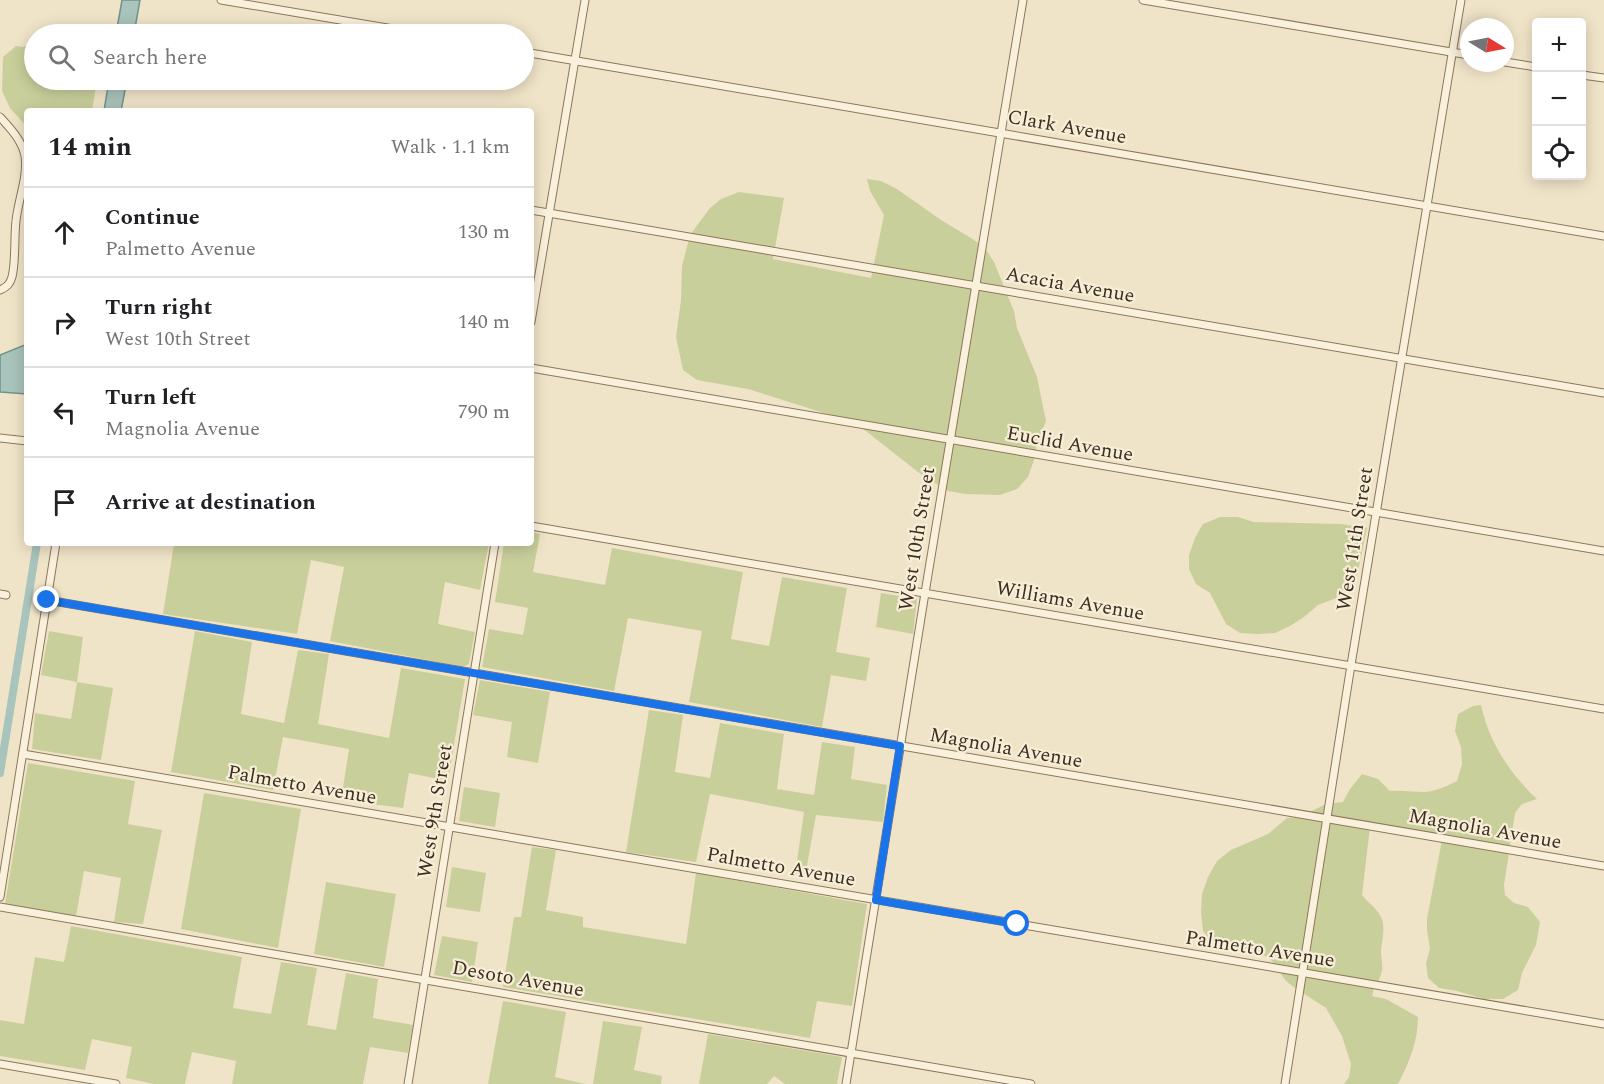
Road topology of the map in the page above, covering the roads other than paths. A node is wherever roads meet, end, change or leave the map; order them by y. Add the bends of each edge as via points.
1 (221, 0) edge
2 (585, 0) edge
3 (1023, 0) edge
4 (1143, 0) edge
5 (1461, 0) edge
6 (364, 24) edge
7 (1453, 53) junction
8 (534, 54) edge
9 (1460, 54) edge
10 (575, 60) junction
11 (1514, 63) edge
12 (1532, 66) edge
13 (1586, 76) edge
14 (1604, 78) edge
15 (0, 117) edge
16 (1001, 133) junction
17 (24, 153) edge
18 (24, 171) edge
19 (1427, 206) junction
20 (534, 210) edge
21 (549, 213) junction
22 (1604, 236) edge
23 (976, 286) junction
24 (0, 290) edge
25 (534, 304) edge
26 (1402, 359) junction
27 (534, 369) edge
28 (1604, 393) edge
29 (0, 438) edge
30 (950, 440) junction
31 (24, 441) edge
32 (1376, 512) junction
33 (534, 527) edge
34 (56, 546) edge
35 (495, 546) edge
36 (1604, 551) edge
37 (925, 593) junction
38 (47, 600) junction
39 (1351, 665) junction
40 (474, 673) junction
41 (1604, 709) edge
42 (900, 746) junction
43 (23, 754) junction
44 (1327, 819) junction
45 (449, 827) junction
46 (1604, 866) edge
47 (0, 897) edge
48 (876, 900) junction
49 (0, 907) edge
50 (1303, 972) junction
51 (424, 980) junction
52 (1604, 1024) edge
53 (851, 1053) junction
54 (0, 1064) edge
55 (116, 1084) edge
56 (408, 1084) edge
57 (846, 1084) edge
58 (1031, 1084) edge
59 (1285, 1084) edge

1 - 6 street
2 - 10 street
3 - 16 street, West 10th Street
4 - 7 street
5 - 7 street, West 11th Street
7 - 9 street
7 - 19 street, West 11th Street
8 - 10 street, Clark Avenue
10 - 16 street, Clark Avenue
10 - 21 street
11 - 12 street
13 - 14 street
15 - 17 street via 13,131
16 - 19 street, Clark Avenue
16 - 23 street, West 10th Street
18 - 24 street via 12,276 8,286
19 - 22 street, Clark Avenue
19 - 26 street, West 11th Street
20 - 21 street, Acacia Avenue
21 - 23 street, Acacia Avenue
21 - 25 street
23 - 26 street, Acacia Avenue
23 - 30 street, West 10th Street
26 - 28 street, Acacia Avenue
26 - 32 street, West 11th Street
27 - 30 street, Euclid Avenue
29 - 31 street
30 - 32 street, Euclid Avenue
30 - 37 street, West 10th Street
32 - 36 street, Euclid Avenue
32 - 39 street, West 11th Street
33 - 37 street, Williams Avenue
34 - 38 street
35 - 40 street, West 9th Street
37 - 39 street, Williams Avenue
37 - 42 street, West 10th Street
38 - 40 street, Magnolia Avenue
38 - 43 street
39 - 41 street, Williams Avenue
39 - 44 street, West 11th Street
40 - 42 street, Magnolia Avenue
40 - 45 street, West 9th Street
42 - 44 street, Magnolia Avenue
42 - 48 street, West 10th Street
43 - 45 street, Palmetto Avenue
43 - 47 street
44 - 46 street, Magnolia Avenue
44 - 50 street, West 11th Street
45 - 48 street, Palmetto Avenue
45 - 51 street, West 9th Street
48 - 50 street, Palmetto Avenue
48 - 53 street, West 10th Street
49 - 51 street, Desoto Avenue
50 - 52 street, Palmetto Avenue
50 - 59 street, West 11th Street
51 - 53 street, Desoto Avenue
51 - 56 street, West 9th Street
53 - 57 street, West 10th Street
53 - 58 street, Desoto Avenue
54 - 55 street

